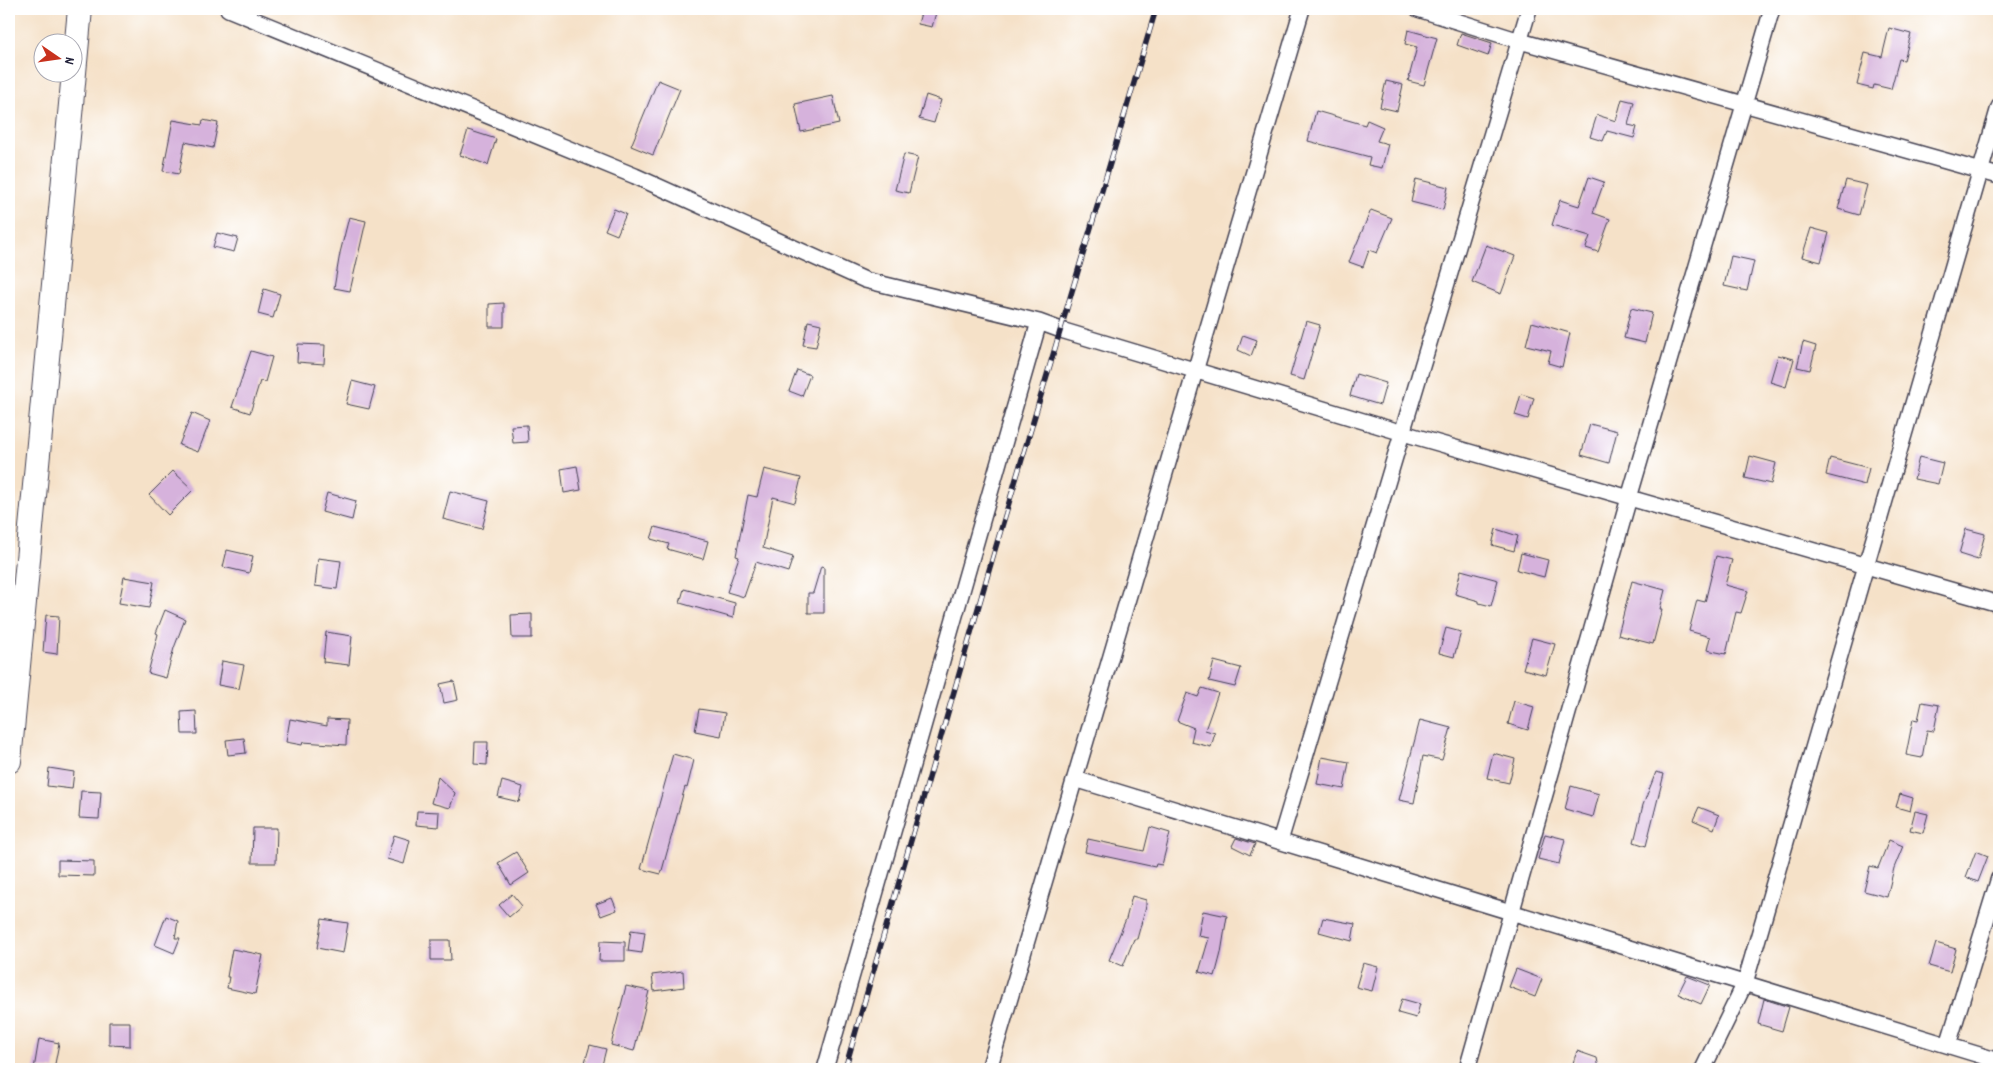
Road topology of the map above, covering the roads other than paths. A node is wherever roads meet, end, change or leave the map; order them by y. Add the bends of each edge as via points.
1 (80, 9) edge
2 (228, 9) edge
3 (1302, 9) edge
4 (1418, 9) edge
5 (1529, 9) edge
6 (1772, 9) edge
7 (1520, 41) junction
8 (1744, 104) junction
9 (1999, 107) edge
10 (1981, 171) junction
11 (1999, 176) edge
12 (1039, 322) junction
13 (1194, 371) junction
14 (1403, 433) junction
15 (1629, 498) junction
16 (1866, 566) junction
17 (1999, 604) edge
18 (9, 761) edge
19 (1075, 779) junction
20 (1280, 841) junction
21 (1999, 878) edge
22 (1512, 912) junction
23 (1745, 983) junction
24 (1948, 1045) junction
25 (1999, 1060) edge
26 (825, 1069) edge
27 (989, 1069) edge
28 (1467, 1069) edge
29 (1703, 1069) edge

1 - 18 main road
2 - 12 street via 635,176 865,280
3 - 13 street
4 - 7 street
5 - 7 street
6 - 8 street
7 - 8 street
7 - 14 street
8 - 10 street
8 - 15 street
9 - 10 street
10 - 11 street
10 - 16 street
12 - 13 street
12 - 26 street
13 - 14 street
13 - 19 street
14 - 15 street
14 - 20 street
15 - 16 street
15 - 22 street
16 - 17 street
16 - 23 street
19 - 20 street
19 - 27 street
20 - 22 street
21 - 24 street
22 - 23 street
22 - 28 street
23 - 24 street
23 - 29 street
24 - 25 street

